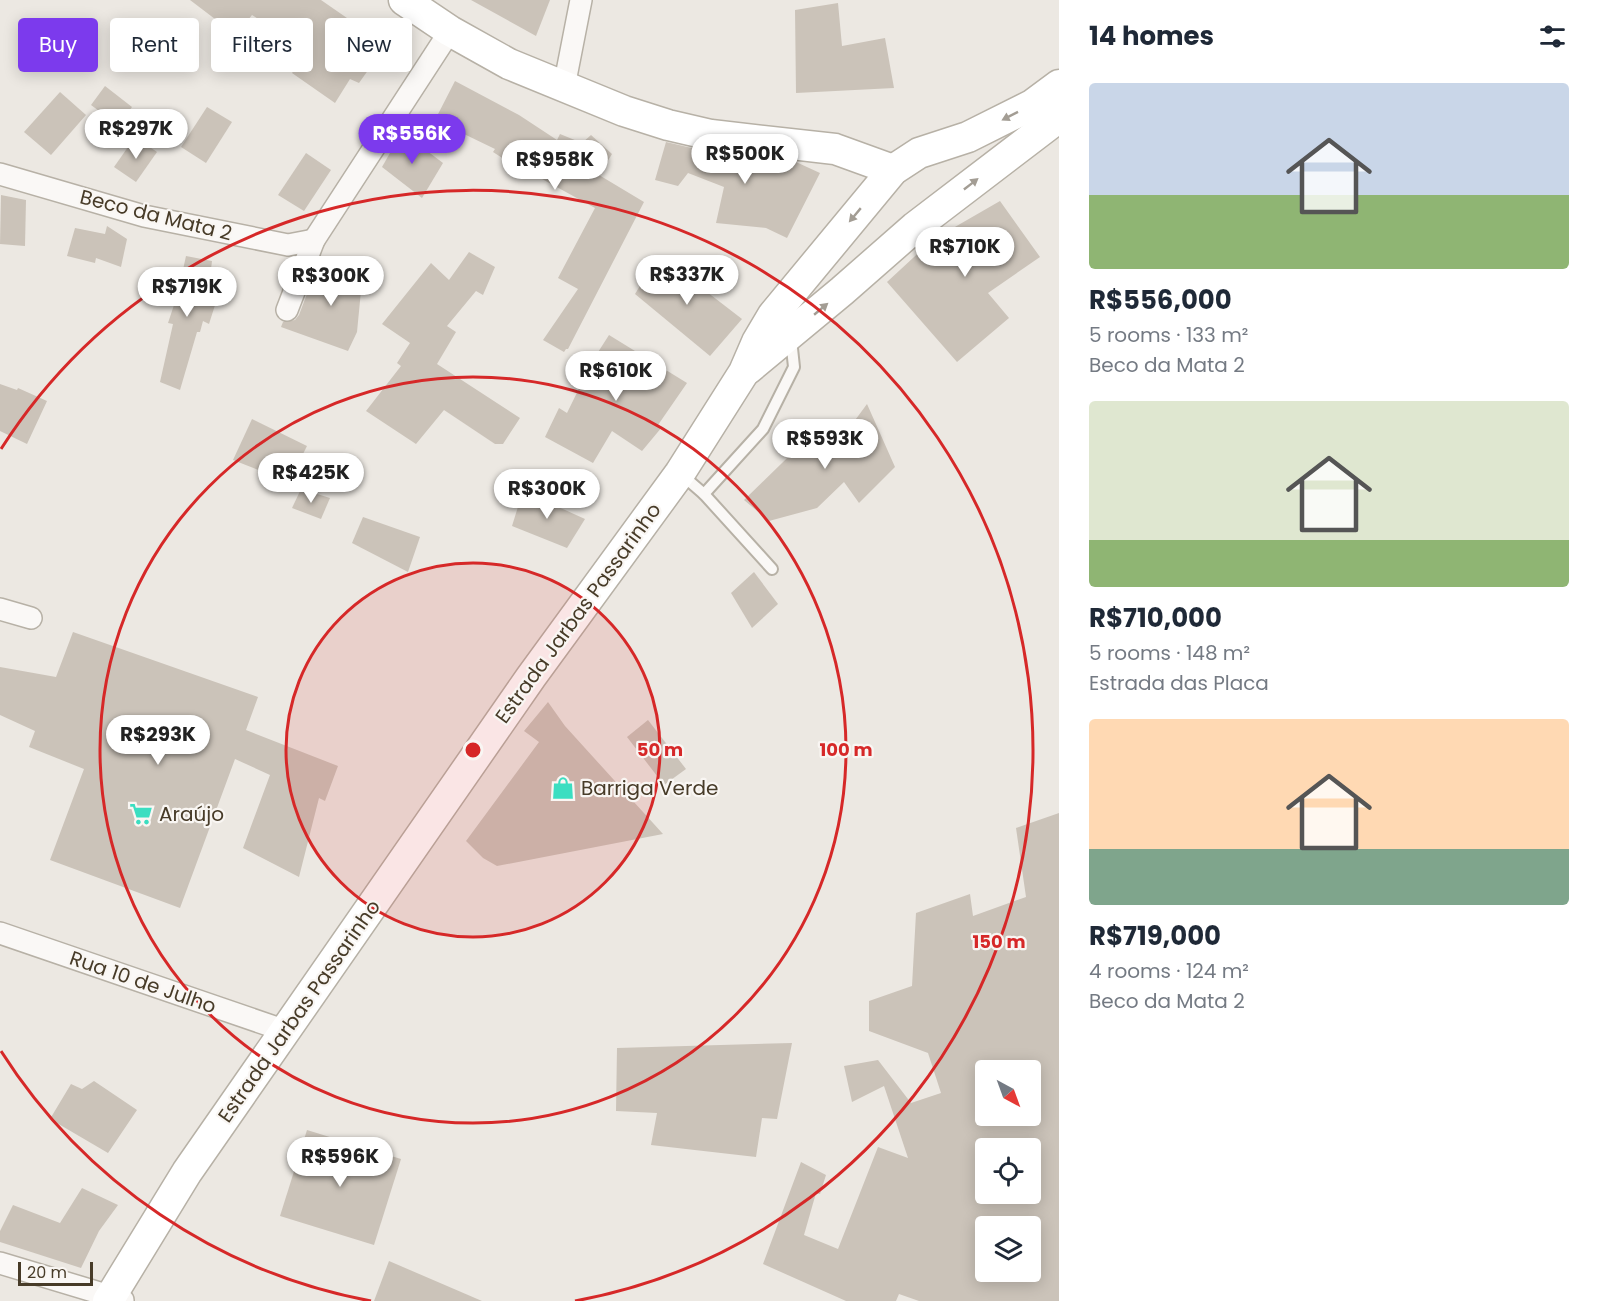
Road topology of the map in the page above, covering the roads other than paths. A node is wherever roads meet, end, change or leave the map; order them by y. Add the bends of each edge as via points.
1 (404, 0) edge
2 (581, 0) edge
3 (450, 31) junction
4 (1059, 85) edge
5 (564, 87) junction
6 (1059, 117) edge
7 (893, 170) junction
8 (0, 174) edge
9 (314, 240) junction
10 (287, 310) dead end
11 (781, 325) junction
12 (680, 473) junction
13 (704, 494) junction
14 (772, 568) dead end
15 (0, 609) edge
16 (31, 618) dead end
17 (0, 933) edge
18 (286, 1031) junction
19 (0, 1263) edge
20 (115, 1299) edge

1 - 3 street
2 - 5 street
3 - 5 street via 509,64
3 - 9 street
4 -> 7 street, Estrada Jarbas Passarinho via 1011,116 968,137 920,153
5 - 7 street via 668,125 711,135 835,149
11 -> 6 street
7 -> 11 street, Estrada Jarbas Passarinho
8 - 9 street, Beco da Mata 2 via 166,220 288,245
9 - 10 street
11 - 12 street, Estrada Jarbas Passarinho via 757,342 744,372
11 - 13 lane via 794,367 763,429
12 - 13 lane
12 - 18 street, Estrada Jarbas Passarinho via 531,677
13 - 14 lane
15 - 16 street
17 - 18 street, Rua 10 de Julho
18 - 20 street, Estrada Jarbas Passarinho via 187,1172
19 - 20 street

